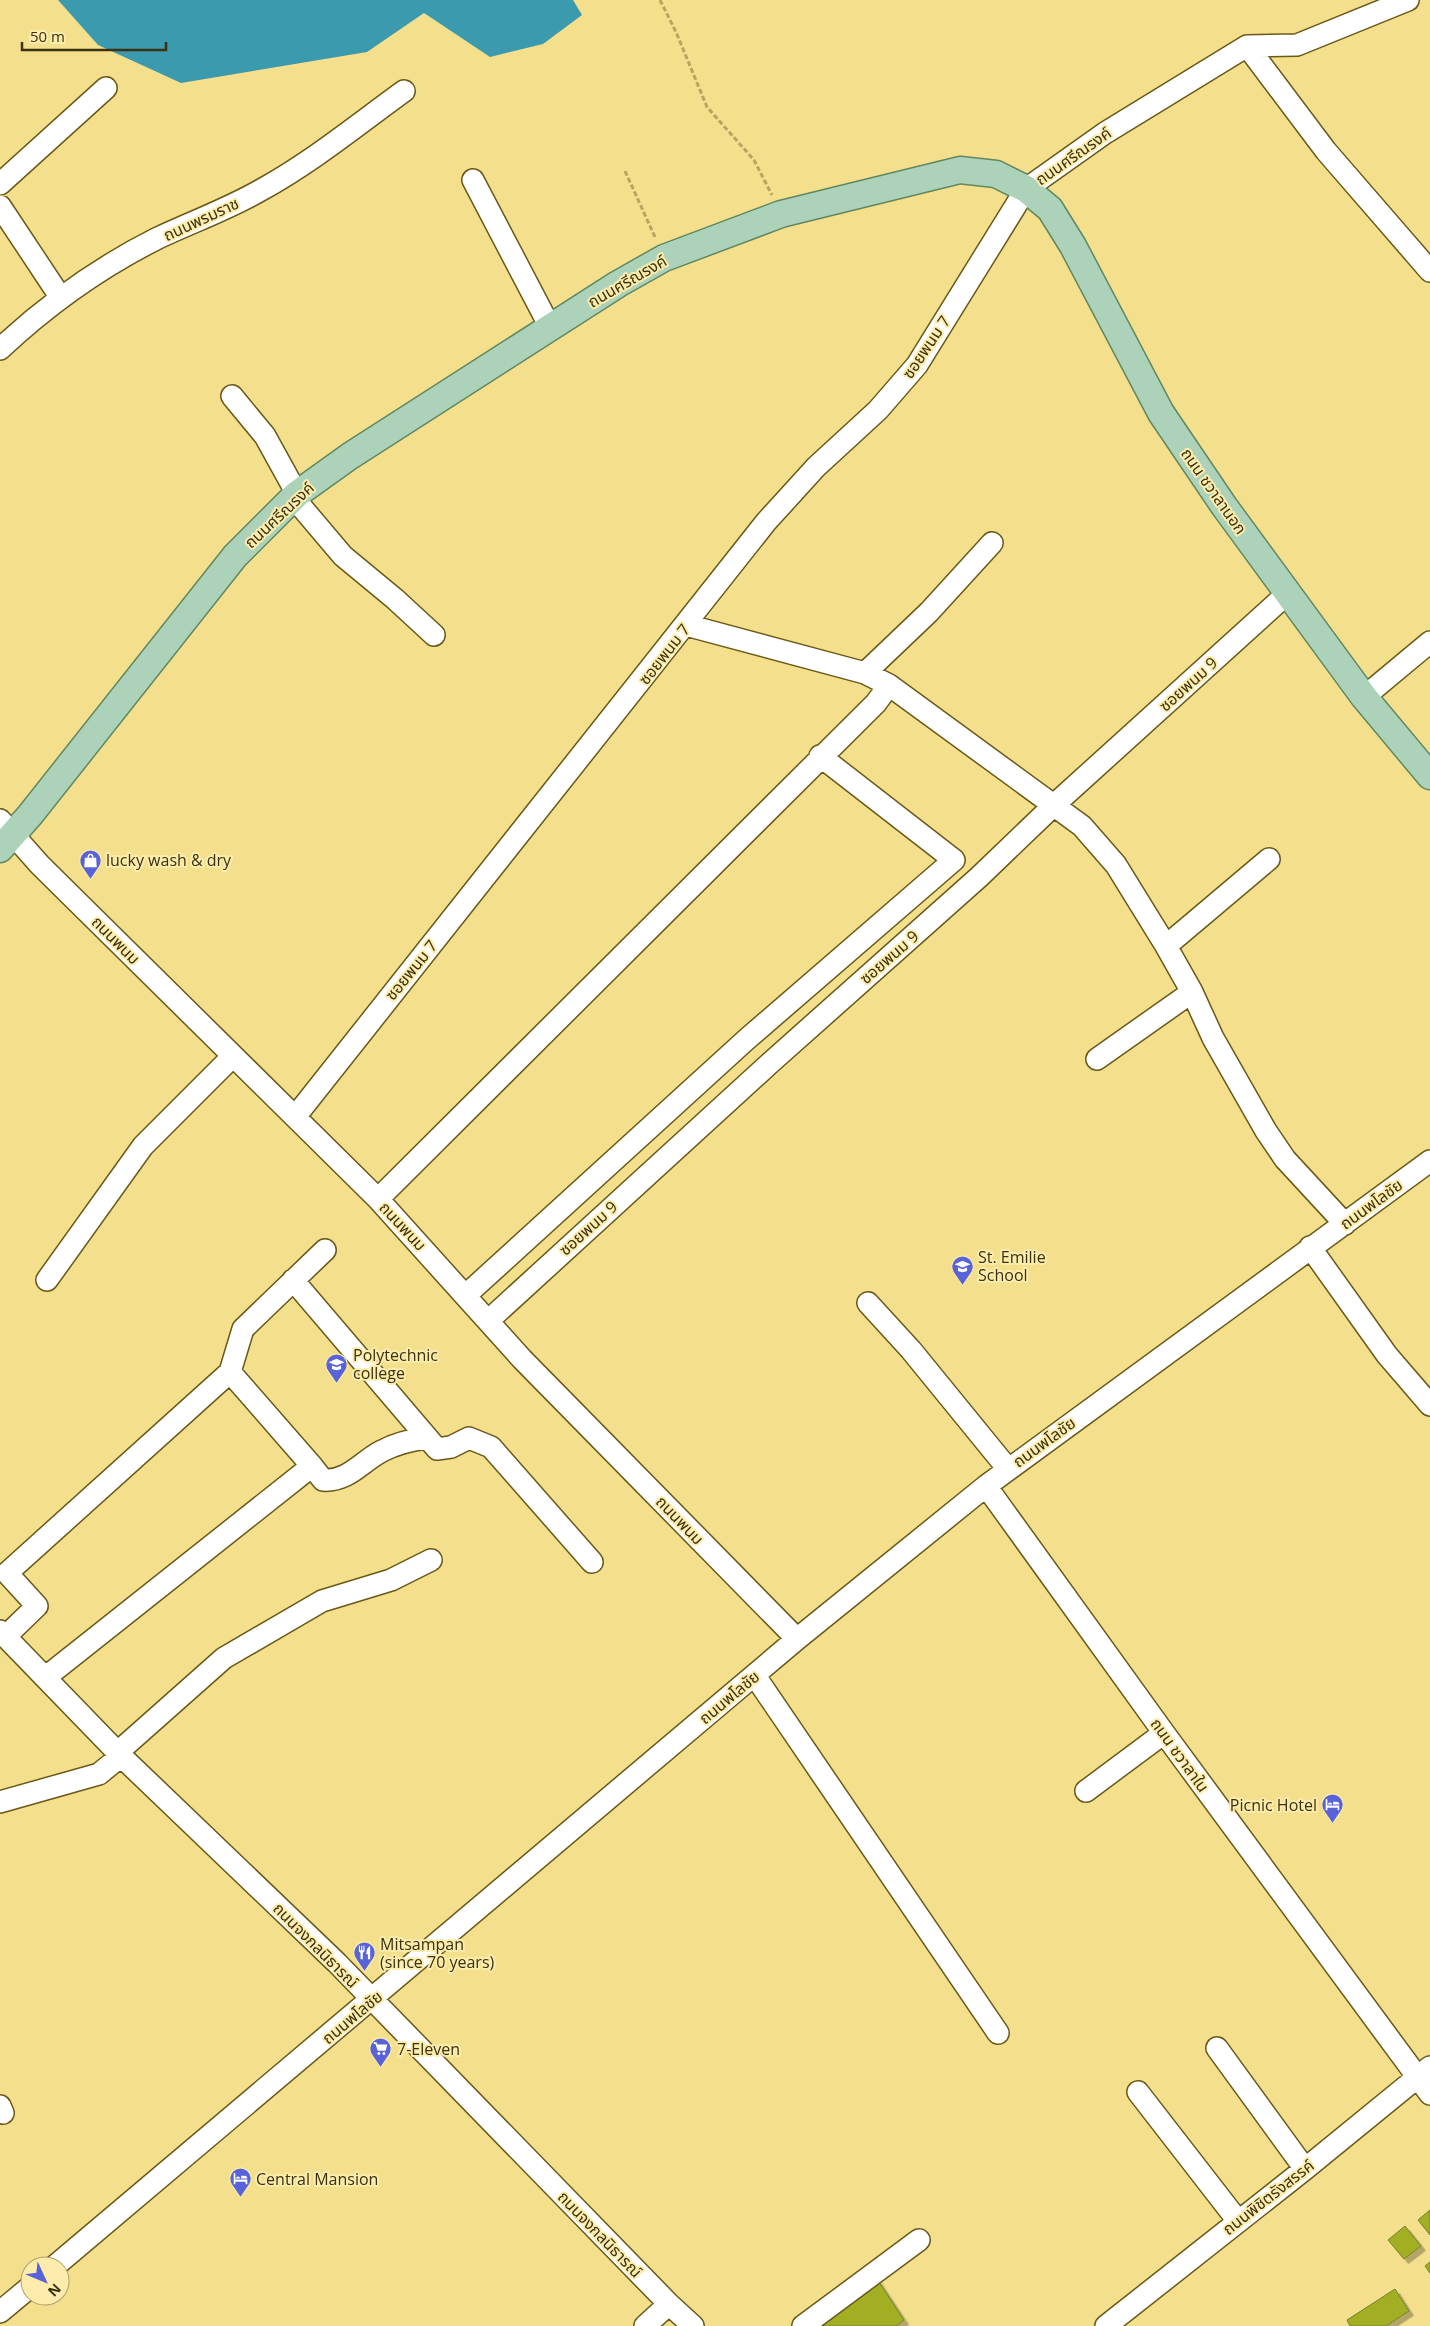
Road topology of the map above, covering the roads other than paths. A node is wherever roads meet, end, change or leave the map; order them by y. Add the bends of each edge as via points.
1 (1408, 0) edge
2 (1247, 46) junction
3 (106, 88) dead end
4 (404, 91) dead end
5 (473, 180) dead end
6 (0, 184) edge
7 (1026, 189) junction
8 (0, 206) edge
9 (1430, 271) edge
10 (61, 298) junction
11 (550, 327) junction
12 (0, 349) edge
13 (232, 396) dead end
14 (295, 495) junction
15 (992, 543) dead end
16 (1288, 593) junction
17 (686, 625) junction
18 (434, 635) dead end
19 (1430, 642) edge
20 (865, 673) junction
21 (888, 685) junction
22 (1364, 697) junction
23 (820, 756) junction
24 (1430, 776) edge
25 (1054, 805) junction
26 (4, 835) edge
27 (1268, 858) dead end
28 (1166, 946) junction
29 (1192, 992) junction
30 (747, 1039) junction
31 (233, 1056) junction
32 (1097, 1059) dead end
33 (769, 1064) junction
34 (295, 1117) junction
35 (1430, 1161) edge
36 (378, 1199) junction
37 (1345, 1224) junction
38 (1310, 1248) junction
39 (326, 1250) dead end
40 (46, 1280) dead end
41 (294, 1280) junction
42 (466, 1295) junction
43 (868, 1303) dead end
44 (489, 1320) junction
45 (230, 1372) junction
46 (1430, 1405) edge
47 (427, 1438) junction
48 (312, 1466) junction
49 (1008, 1469) junction
50 (986, 1486) junction
51 (431, 1560) dead end
52 (592, 1562) dead end
53 (3, 1634) edge
54 (797, 1639) junction
55 (754, 1676) junction
56 (46, 1678) junction
57 (1164, 1733) junction
58 (119, 1754) junction
59 (1086, 1791) dead end
60 (0, 1802) edge
61 (371, 2001) junction
62 (998, 2032) dead end
63 (1217, 2048) dead end
64 (1423, 2072) edge
65 (1138, 2092) dead end
66 (1430, 2094) edge
67 (1305, 2169) junction
68 (1238, 2221) junction
69 (919, 2240) dead end
70 (66, 2256) edge
71 (20, 2295) edge
72 (669, 2304) junction
73 (0, 2312) edge
74 (645, 2326) edge
75 (693, 2326) edge
76 (803, 2326) edge
77 (1106, 2326) edge

1 - 2 street via 1297,45
2 - 7 street, ถนนศรีณรงค์ via 1105,133
2 - 9 street via 1326,151
3 - 6 street
4 - 10 street, ถนนพรมราช via 295,171 223,210 122,257
5 - 11 street
7 - 11 main road, ถนนศรีณรงค์ via 996,174 960,170 781,214 664,258
7 - 16 main road, ถนน ชวาลานอก via 1050,209 1073,246 1161,413
7 - 17 street, ซอยพนม 7 via 917,365 878,410 816,467 766,522
8 - 10 street
10 - 12 street, ถนนพรมราช
11 - 14 main road, ถนนศรีณรงค์
13 - 14 street via 265,436
14 - 18 street via 342,556
14 - 26 main road, ถนนศรีณรงค์ via 235,556
15 - 20 street via 929,612
16 - 22 main road, ถนน ชวาลานอก
16 - 25 street, ซอยพนม 9
17 - 20 street
17 - 34 street, ซอยพนม 7
19 - 22 street
20 - 21 street
21 - 23 street via 876,703
21 - 25 street
22 - 24 main road, ถนน ชวาลานอก
23 - 30 street via 954,860
23 - 36 street
25 - 28 street via 1082,826 1116,865
25 - 33 street, ซอยพนม 9 via 979,878
26 - 31 street, ถนนพนม via 40,865
27 - 28 street
28 - 29 street
29 - 32 street
29 - 37 street via 1214,1038 1285,1160
30 - 33 street
30 - 42 street
31 - 34 street, ถนนพนม
31 - 40 street via 143,1146
33 - 44 street, ซอยพนม 9
34 - 36 street, ถนนพนม
35 - 37 street, ถนนพโลชัย
36 - 42 street, ถนนพนม
37 - 38 street, ถนนพโลชัย
38 - 46 street via 1387,1355
38 - 49 street, ถนนพโลชัย
39 - 41 street
41 - 45 street via 243,1329
41 - 47 street
42 - 44 street, ถนนพนม
43 - 49 street via 911,1350
44 - 54 street, ถนนพนม via 522,1359
45 - 48 street
45 - 53 street via 7,1573 37,1606
47 - 48 street via 403,1441 334,1480 323,1480
47 - 52 street via 437,1449 451,1447 468,1438 491,1447
48 - 56 street
49 - 50 street, ถนนพโลชัย
50 - 54 street, ถนนพโลชัย
50 - 57 street, ถนน ชวาลาใน
51 - 58 street via 391,1580 322,1601 224,1658
53 - 56 street, ถนนจงกลนิธารณ์
54 - 55 street, ถนนพโลชัย
55 - 61 street, ถนนพโลชัย
55 - 62 street
56 - 58 street, ถนนจงกลนิธารณ์
57 - 59 street
57 - 64 street, ถนน ชวาลาใน
58 - 60 street via 99,1774
58 - 61 street, ถนนจงกลนิธารณ์ via 337,1963
61 - 70 street, ถนนพโลชัย
61 - 72 street, ถนนจงกลนิธารณ์
63 - 67 street
64 - 66 street, ถนน ชวาลาใน
64 - 67 street, ถนนพิชิตรังสรรค์
65 - 68 street
67 - 68 street, ถนนพิชิตรังสรรค์
68 - 77 street, ถนนพิชิตรังสรรค์
69 - 76 street
71 - 73 street
72 - 74 street
72 - 75 street, ถนนจงกลนิธารณ์

